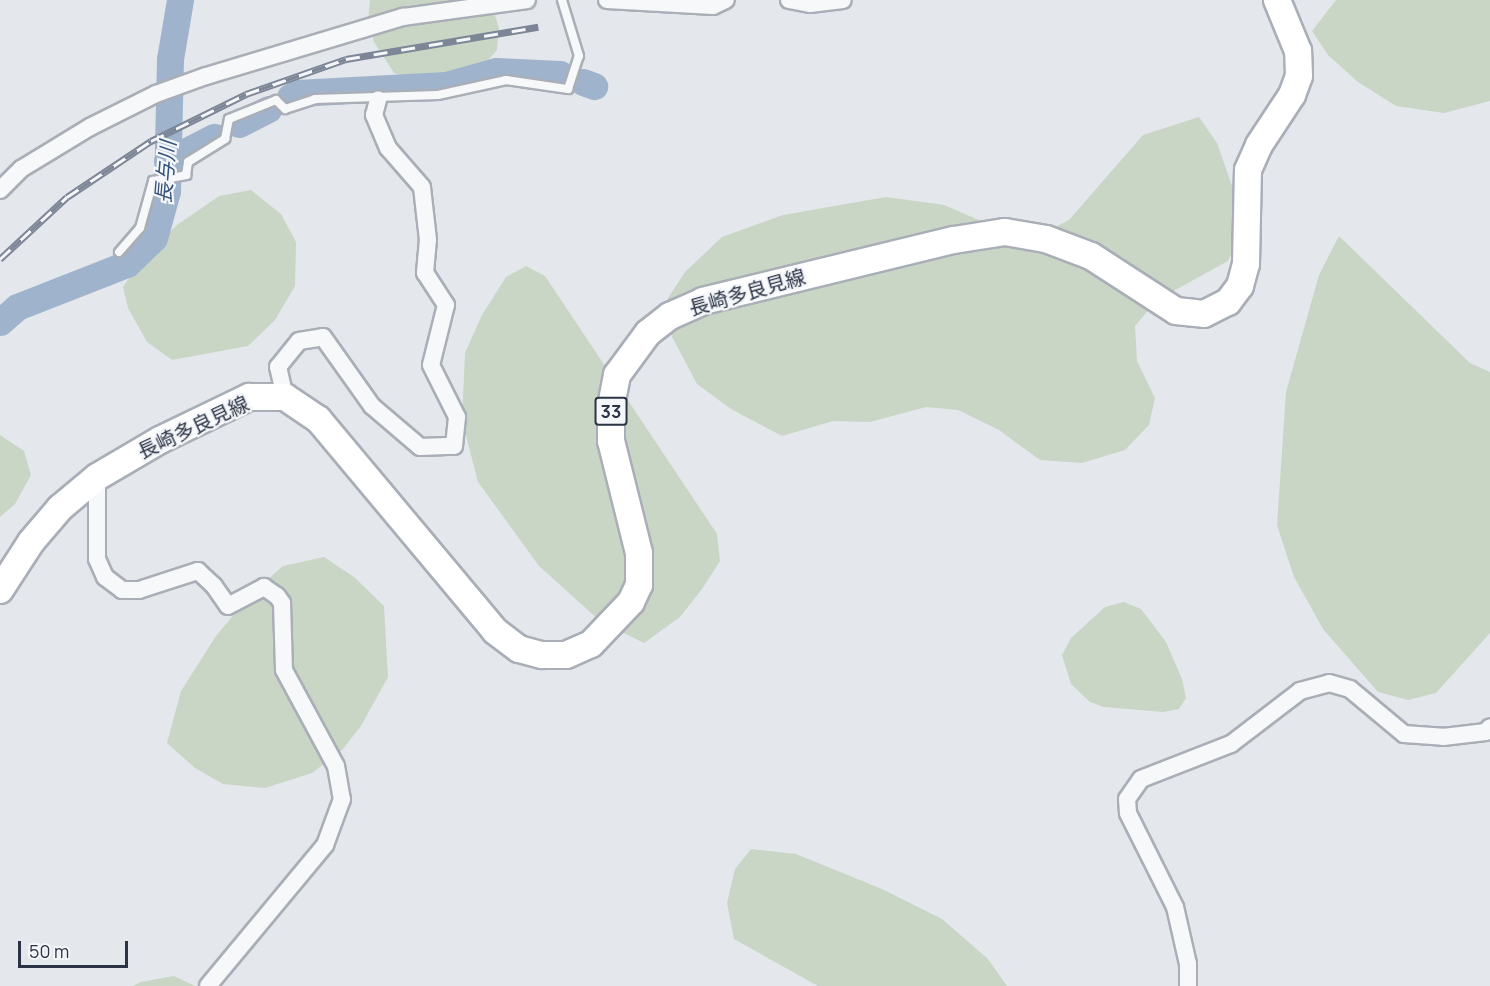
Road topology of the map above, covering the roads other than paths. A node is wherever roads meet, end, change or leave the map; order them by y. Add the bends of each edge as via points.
1 (527, 0) edge
2 (562, 0) edge
3 (607, 0) edge
4 (726, 0) edge
5 (789, 0) edge
6 (843, 0) edge
7 (1277, 0) edge
8 (378, 100) junction
9 (0, 190) edge
10 (119, 252) dead end
11 (285, 397) junction
12 (97, 477) junction
13 (0, 591) edge
14 (1490, 727) edge
15 (208, 986) edge
16 (1188, 986) edge

1 - 9 street via 403,17 156,94 90,127 31,163
2 - 8 lane via 579,56 568,89 506,80 438,95
3 - 4 street via 703,6
5 - 6 street via 810,4
7 - 11 main road, 長崎多良見線 / 33 via 1298,51 1299,76 1248,170 1246,264 1240,286 1228,302 1204,314 1176,311 1091,256 1046,238 1005,232 858,262 703,301 670,316 630,353 617,375 610,406 611,441 639,553 639,585 631,602 608,628 591,644 566,655 542,655 519,649 495,631 318,419
8 - 10 lane via 315,99 285,109 276,100 229,119 225,139 188,162 186,175 153,181 140,228
8 - 11 street via 374,115 388,148 422,187 428,240 425,273 446,305 431,365 457,417 454,446 420,447 372,406 323,337 299,341 278,367
11 - 12 main road, 長崎多良見線 via 249,397 160,440
12 - 13 main road, 長崎多良見線 via 60,508
12 - 15 street via 97,559 105,577 122,590 139,590 198,571 214,585 228,606 264,587 277,596 282,603 284,670 336,766 342,799 325,845
14 - 16 street via 1486,732 1443,737 1404,734 1350,689 1329,682 1291,697 1231,744 1141,778 1127,799 1128,813 1175,907 1188,964

